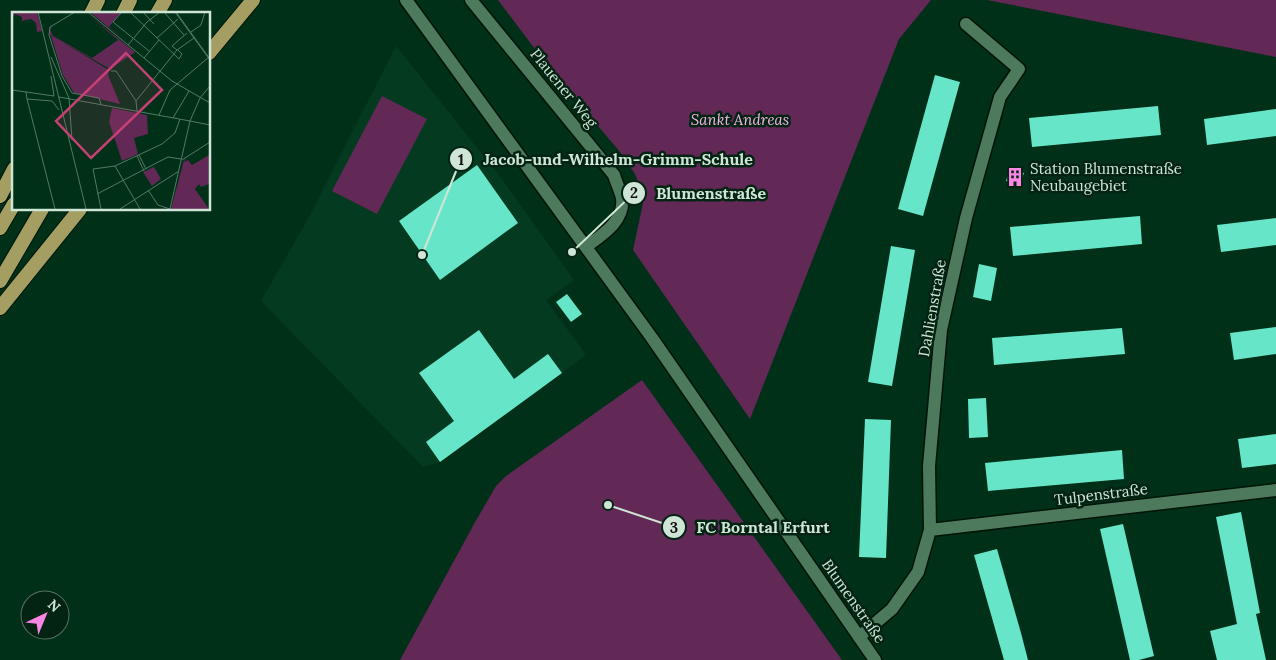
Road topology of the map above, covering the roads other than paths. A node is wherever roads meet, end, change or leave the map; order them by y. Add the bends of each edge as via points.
1 (98, 0) edge
2 (130, 0) edge
3 (165, 0) edge
4 (253, 0) edge
5 (406, 0) edge
6 (471, 0) edge
7 (92, 12) edge
8 (124, 12) edge
9 (158, 12) edge
10 (966, 24) dead end
11 (210, 53) edge
12 (12, 173) edge
13 (0, 196) edge
14 (12, 207) edge
15 (41, 210) edge
16 (79, 210) edge
17 (0, 228) edge
18 (587, 246) junction
19 (0, 281) edge
20 (0, 308) edge
21 (1276, 490) edge
22 (930, 530) junction
23 (859, 636) junction
24 (875, 660) edge

1 - 7 highway
2 - 8 highway
3 - 9 highway
4 - 11 highway
5 - 18 street, Blumenstraße
6 - 18 street, Plauener Weg via 614,175 622,198 620,215 607,231
10 - 22 street, Dahlienstraße via 1019,69 1000,97 966,218 941,330 929,466
12 - 13 highway
14 - 17 highway
15 - 19 highway
16 - 20 highway
18 - 23 street, Blumenstraße
21 - 22 street, Tulpenstraße
22 - 23 street, Dahlienstraße via 918,572 892,609
23 - 24 street, Blumenstraße

